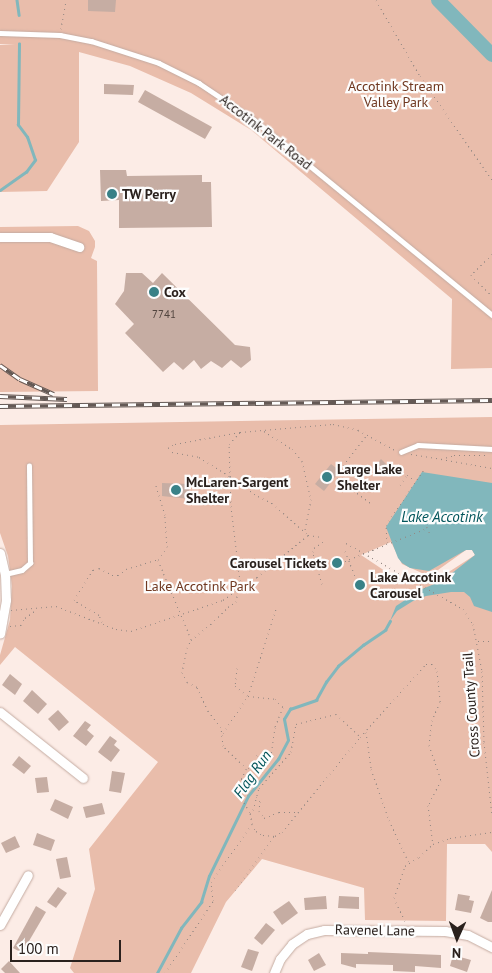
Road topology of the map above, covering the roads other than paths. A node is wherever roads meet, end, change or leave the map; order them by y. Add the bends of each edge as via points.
1 (0, 33) edge
2 (0, 238) edge
3 (79, 247) dead end
4 (492, 315) edge
5 (492, 449) edge
6 (401, 452) road end
7 (29, 466) dead end
8 (0, 553) edge
9 (5, 574) junction
10 (1, 630) edge
11 (0, 712) edge
12 (82, 778) dead end
13 (28, 875) dead end
14 (0, 925) edge
15 (492, 947) edge
16 (274, 973) edge

1 - 4 lane, Accotink Park Road via 60,35 99,44 159,63 217,94 254,120
2 - 3 street via 50,237
5 - 6 lane via 418,445
7 - 9 lane via 30,563 22,570
8 - 9 street
9 - 10 street
11 - 12 street
13 - 14 street
15 - 16 street, Ravenel Lane via 476,937 461,933 316,931 292,944

